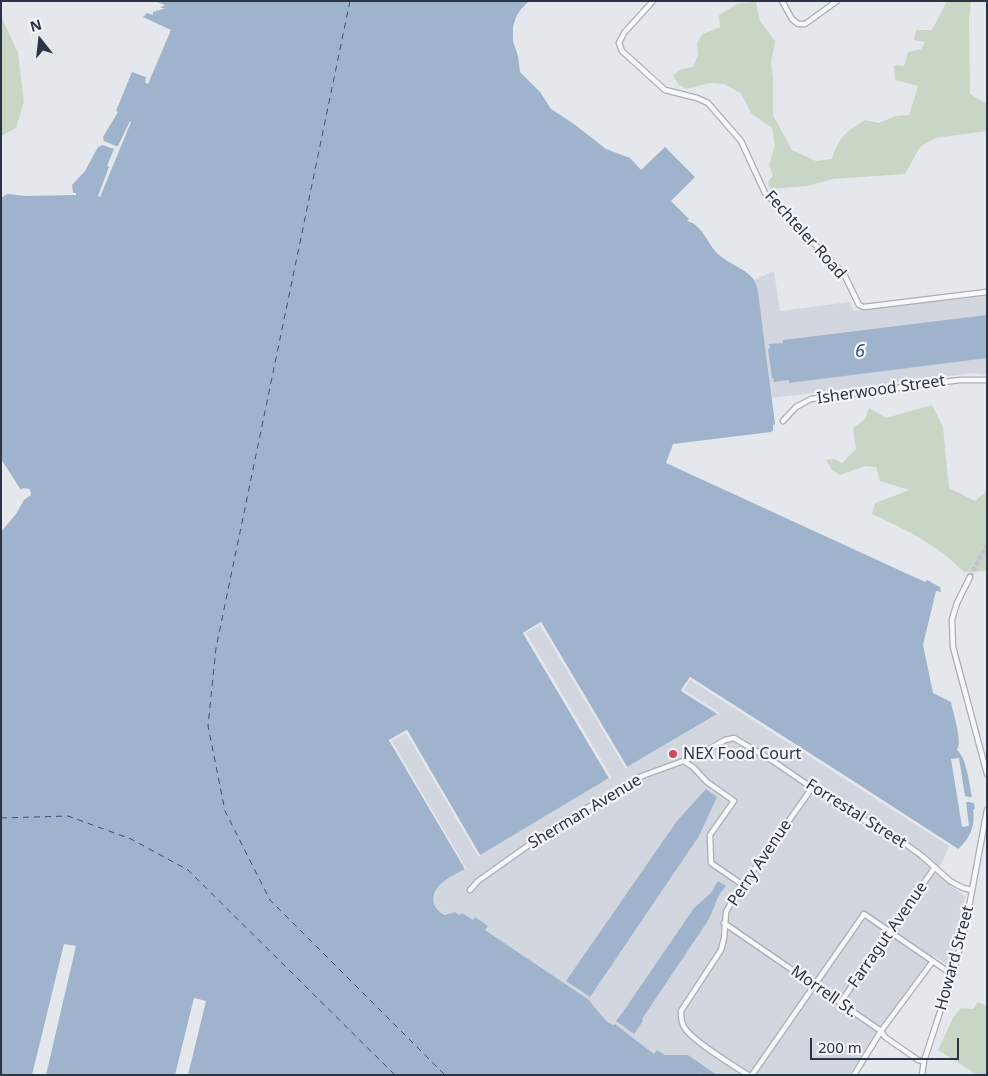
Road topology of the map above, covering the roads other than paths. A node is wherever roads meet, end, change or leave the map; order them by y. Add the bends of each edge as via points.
1 (653, 1) edge
2 (782, 1) edge
3 (837, 1) edge
4 (987, 292) edge
5 (987, 380) edge
6 (783, 421) dead end
7 (970, 577) tunnel mouth
8 (737, 739) joint
9 (684, 761) junction
10 (987, 774) edge
11 (812, 788) junction
12 (987, 810) edge
13 (935, 867) junction
14 (743, 885) junction
15 (470, 890) dead end
16 (972, 890) junction
17 (724, 923) junction
18 (890, 932) junction
19 (933, 961) junction
20 (953, 975) junction
21 (815, 986) junction
22 (840, 1003) junction
23 (881, 1032) junction
24 (924, 1061) junction
25 (748, 1075) edge
26 (752, 1075) edge
27 (854, 1075) edge
28 (922, 1075) edge

1 - 4 street, Fechteler Road via 624,33 619,43 622,52 665,90 708,103 741,141 765,193 844,274 859,304 864,307
2 - 3 street via 798,24 805,24
5 - 6 street, Isherwood Street via 960,380 811,399 796,407
7 - 10 street via 952,619 953,646
8 - 9 street, Sherman Avenue via 725,740
8 - 11 street, Forrestal Street
9 - 14 street via 734,801 710,835 711,863
9 - 15 street, Sherman Avenue via 642,776 550,830
11 - 13 street, Forrestal Street via 900,840
11 - 14 street, Perry Avenue
12 - 16 street, Howard Street
13 - 16 street, Forrestal Street via 950,881
13 - 18 street, Farragut Avenue
14 - 17 street, Perry Avenue via 726,912
16 - 20 street, Howard Street
17 - 21 street, Morrell St.
17 - 25 street, Perry Avenue via 721,950 681,1012 681,1021 685,1029 708,1048
18 - 19 street
18 - 21 street via 864,914
18 - 22 street, Farragut Avenue
19 - 20 street
19 - 23 street
20 - 24 street, Howard Street
21 - 22 street, Morrell St.
21 - 26 street
22 - 23 street, Morrell St.
23 - 24 street, Morrell St. via 918,1060
23 - 27 street
24 - 28 street, Howard Street

